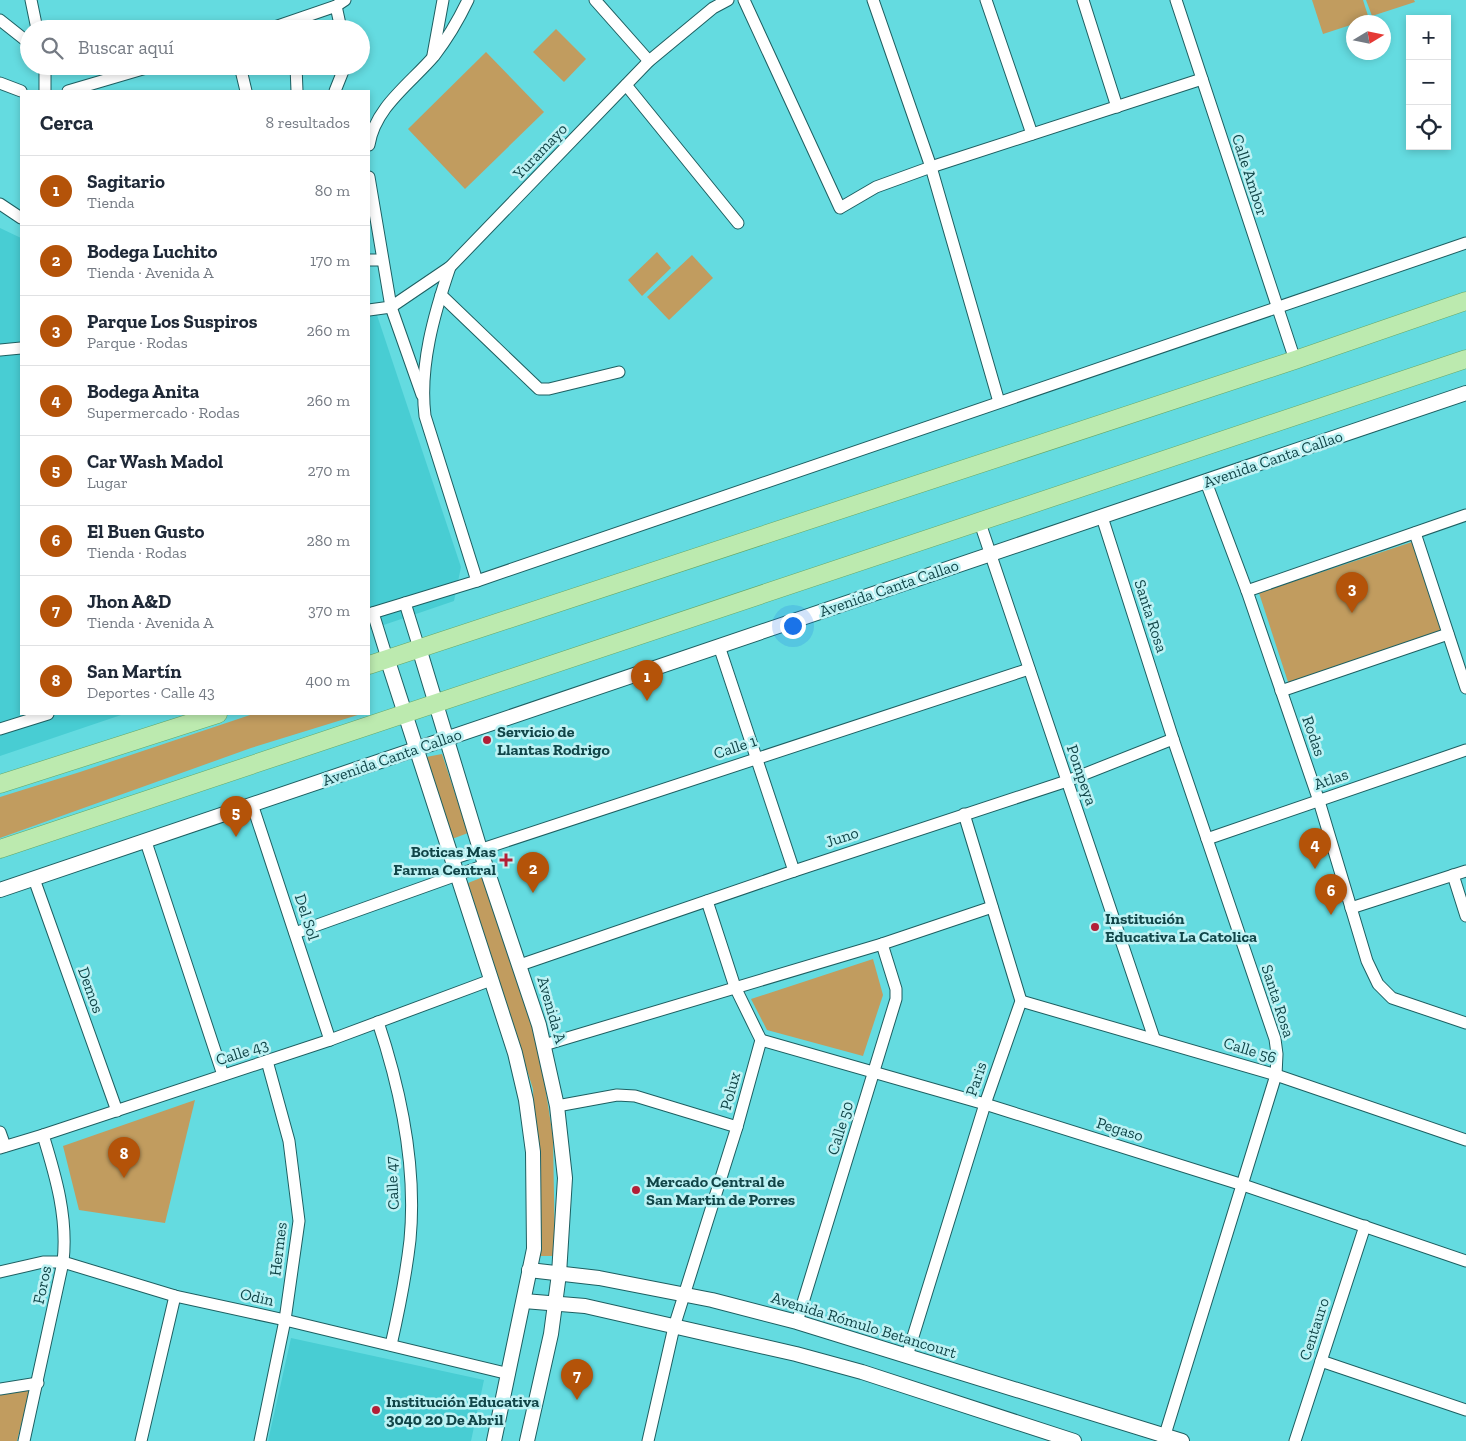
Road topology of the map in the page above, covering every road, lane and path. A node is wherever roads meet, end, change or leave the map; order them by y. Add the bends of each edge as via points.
1 (31, 0) edge
2 (443, 0) edge
3 (468, 0) edge
4 (596, 0) edge
5 (728, 0) edge
6 (744, 0) edge
7 (873, 0) edge
8 (986, 0) edge
9 (1083, 0) edge
10 (1176, 0) edge
11 (340, 3) edge
12 (0, 20) edge
13 (35, 20) edge
14 (304, 20) edge
15 (341, 20) edge
16 (20, 36) edge
17 (432, 57) junction
18 (649, 61) junction
19 (45, 75) edge
20 (122, 75) edge
21 (242, 75) edge
22 (296, 75) edge
23 (341, 75) edge
24 (1202, 79) junction
25 (0, 83) edge
26 (626, 85) junction
27 (45, 90) edge
28 (71, 90) edge
29 (246, 90) edge
30 (297, 90) edge
31 (335, 90) edge
32 (20, 91) edge
33 (1117, 107) junction
34 (1032, 134) junction
35 (370, 138) edge
36 (931, 167) junction
37 (370, 183) edge
38 (0, 204) edge
39 (20, 217) edge
40 (738, 223) dead end
41 (1466, 243) edge
42 (370, 260) edge
43 (382, 260) junction
44 (450, 267) junction
45 (441, 295) junction
46 (1466, 301) edge
47 (1276, 306) junction
48 (391, 307) junction
49 (370, 310) edge
50 (20, 348) edge
51 (0, 350) edge
52 (1466, 359) edge
53 (1295, 360) junction
54 (619, 372) dead end
55 (1466, 393) edge
56 (423, 399) junction
57 (999, 402) junction
58 (1206, 482) junction
59 (1466, 515) edge
60 (1102, 517) junction
61 (980, 523) junction
62 (1414, 533) junction
63 (991, 553) junction
64 (477, 581) junction
65 (1247, 591) junction
66 (405, 603) junction
67 (371, 613) edge
68 (1448, 634) junction
69 (719, 646) junction
70 (419, 648) junction
71 (387, 658) junction
72 (370, 664) edge
73 (1029, 669) junction
74 (1466, 688) edge
75 (1281, 691) junction
76 (435, 703) junction
77 (404, 713) junction
78 (45, 715) edge
79 (215, 715) edge
80 (0, 729) edge
81 (446, 739) junction
82 (1174, 739) junction
83 (417, 749) junction
84 (1466, 750) edge
85 (757, 757) junction
86 (1067, 780) junction
87 (0, 784) edge
88 (1319, 801) junction
89 (252, 804) junction
90 (964, 814) junction
91 (1207, 839) junction
92 (146, 842) junction
93 (0, 849) edge
94 (480, 850) junction
95 (452, 860) junction
96 (485, 865) junction
97 (794, 870) junction
98 (1466, 871) edge
99 (457, 875) junction
100 (1453, 876) junction
101 (34, 879) junction
102 (0, 890) edge
103 (707, 901) junction
104 (992, 908) junction
105 (1351, 908) junction
106 (1466, 916) edge
107 (295, 933) junction
108 (882, 944) junction
109 (520, 965) junction
110 (491, 980) junction
111 (735, 987) junction
112 (1021, 1001) junction
113 (378, 1022) junction
114 (1466, 1023) edge
115 (1154, 1038) junction
116 (330, 1040) junction
117 (761, 1040) junction
118 (544, 1045) junction
119 (267, 1061) junction
120 (874, 1072) junction
121 (223, 1075) junction
122 (1276, 1075) junction
123 (985, 1104) junction
124 (557, 1106) junction
125 (116, 1111) junction
126 (737, 1126) junction
127 (0, 1132) edge
128 (43, 1135) junction
129 (1466, 1140) edge
130 (3, 1147) edge
131 (1243, 1185) junction
132 (1364, 1226) junction
133 (1466, 1261) edge
134 (63, 1262) junction
135 (530, 1270) junction
136 (0, 1272) edge
137 (559, 1274) junction
138 (684, 1294) junction
139 (176, 1296) junction
140 (524, 1301) junction
141 (554, 1304) junction
142 (285, 1320) junction
143 (796, 1322) junction
144 (674, 1327) junction
145 (391, 1345) junction
146 (907, 1356) junction
147 (1321, 1362) junction
148 (509, 1374) junction
149 (38, 1383) junction
150 (0, 1389) edge
151 (1466, 1410) edge
152 (1163, 1438) edge
153 (24, 1441) edge
154 (141, 1441) edge
155 (260, 1441) edge
156 (494, 1441) edge
157 (526, 1441) edge
158 (648, 1441) edge
159 (1074, 1441) edge
160 (1182, 1441) edge
161 (1295, 1441) edge

1 - 13 street
2 - 17 street
3 - 17 street via 455,28
4 - 18 street
5 - 18 street, Yuramayo via 713,8
6 - 36 street via 840,208 876,187
7 - 36 street
8 - 34 street
9 - 33 street
10 - 24 street, Calle Ambor
11 - 14 street
11 - 15 street
12 - 16 street
17 - 35 street via 388,106
18 - 26 street, Yuramayo
19 - 27 street
20 - 28 street
21 - 29 street
22 - 30 street
23 - 31 street
24 - 33 street
24 - 47 street, Calle Ambor
25 - 32 street
26 - 40 street
26 - 44 street, Yuramayo
33 - 34 street
34 - 36 street
36 - 57 street
37 - 43 street
38 - 39 street
41 - 47 street
42 - 43 street
43 - 48 street
44 - 45 street
44 - 48 street, Yuramayo
45 - 54 street via 539,389
45 - 56 street via 427,355
46 - 53 main road
47 - 53 street, Calle Ambor
47 - 57 street
48 - 49 street, Yuramayo
48 - 56 street
50 - 51 street
52 - 61 main road, Avenida Canta Callao
53 - 70 main road
55 - 58 street, Avenida Canta Callao
56 - 64 street via 425,416
57 - 64 street
58 - 60 street, Avenida Canta Callao
58 - 65 street, Rodas
59 - 62 street
60 - 63 street, Avenida Canta Callao
60 - 82 street, Santa Rosa
61 - 63 street, Pompeya
61 - 76 main road, Avenida Canta Callao
62 - 65 street
62 - 68 street
63 - 69 street, Avenida Canta Callao
63 - 73 street, Pompeya
64 - 66 street
65 - 75 street, Rodas
66 - 67 street
66 - 70 street, Avenida A
67 - 71 street
68 - 74 street
68 - 75 street
69 - 81 street, Avenida Canta Callao
69 - 85 street
70 - 71 main road
70 - 76 street, Avenida A
71 - 72 main road
71 - 77 street
73 - 85 street, Calle 1
73 - 86 street, Pompeya
75 - 88 street, Rodas
76 - 77 main road, Avenida Canta Callao
76 - 81 street, Avenida A
77 - 83 street
77 - 93 main road, Avenida Canta Callao
78 - 80 street
79 - 87 main road
81 - 83 street, Avenida Canta Callao
81 - 94 street, Avenida A
82 - 86 street, Juno
82 - 91 street, Santa Rosa
83 - 89 street, Avenida Canta Callao
83 - 95 street
84 - 88 street, Atlas
85 - 94 street, Calle 1
85 - 97 street
86 - 90 street, Juno
86 - 115 street, Pompeya
88 - 91 street, Atlas
88 - 105 street, Rodas
89 - 92 street, Avenida Canta Callao
89 - 107 street, Del Sol
90 - 97 street, Juno
90 - 104 street
91 - 122 street, Santa Rosa via 1275,1039
92 - 101 street, Avenida Canta Callao
92 - 121 street
94 - 95 street, Calle 1
94 - 96 street, Avenida A
95 - 99 street
96 - 99 street
96 - 109 street, Avenida A
97 - 103 street, Juno
98 - 100 street
99 - 107 street
99 - 110 street
100 - 105 street
100 - 106 street
101 - 102 street, Avenida Canta Callao
101 - 125 street, Demos
103 - 109 street, Juno
103 - 111 street
104 - 108 street
104 - 112 street
105 - 114 street, Rodas via 1367,962 1378,984 1392,998
107 - 116 street, Del Sol
108 - 111 street
108 - 120 street, Calle 50 via 896,994
109 - 118 street, Avenida A
110 - 113 street, Calle 43
110 - 135 street via 517,1062 532,1144 534,1249
111 - 117 street
111 - 118 street
112 - 115 street, Calle 56
112 - 123 street, Paris
113 - 116 street, Calle 43
113 - 145 street, Calle 47 via 402,1109 410,1184 409,1246 404,1290
115 - 122 street, Calle 56
116 - 119 street, Calle 43
117 - 120 street, Pegaso
117 - 126 street, Polux
118 - 124 street, Avenida A
119 - 121 street, Calle 43
119 - 142 street, Hermes via 289,1141 299,1221
120 - 123 street, Pegaso
120 - 143 street, Calle 50
121 - 125 street, Calle 43
122 - 129 street, Calle 56
122 - 131 street, Santa Rosa
123 - 131 street, Pegaso
123 - 146 street, Paris
124 - 126 street via 617,1095 635,1096
124 - 137 street, Avenida A via 564,1178
125 - 128 street, Calle 43
126 - 138 street, Polux
127 - 130 street
128 - 130 street, Calle 43
128 - 134 street, Foros via 60,1200 66,1239
131 - 132 street, Pegaso
131 - 152 street, Santa Rosa
132 - 133 street, Pegaso
132 - 147 street, Centauro
134 - 136 street, Odin via 43,1262
134 - 139 street, Odin
134 - 149 street, Foros
135 - 137 street, Avenida Rómulo Betancourt
135 - 140 street
137 - 138 street, Avenida Rómulo Betancourt
137 - 141 street, Avenida A
138 - 143 street, Avenida Rómulo Betancourt
138 - 144 street, Polux
139 - 142 street, Odin
139 - 154 street
140 - 141 street
140 - 148 street
141 - 144 street via 585,1306
141 - 157 street, Avenida A via 551,1334
142 - 145 street, Odin
142 - 155 street, Hermes
143 - 146 street, Avenida Rómulo Betancourt
144 - 158 street, Polux
144 - 159 street via 853,1370
145 - 148 street, Odin
146 - 152 street, Avenida Rómulo Betancourt
147 - 151 street
147 - 161 street, Centauro
148 - 156 street
149 - 150 street
149 - 153 street, Foros
152 - 160 street, Avenida Rómulo Betancourt

